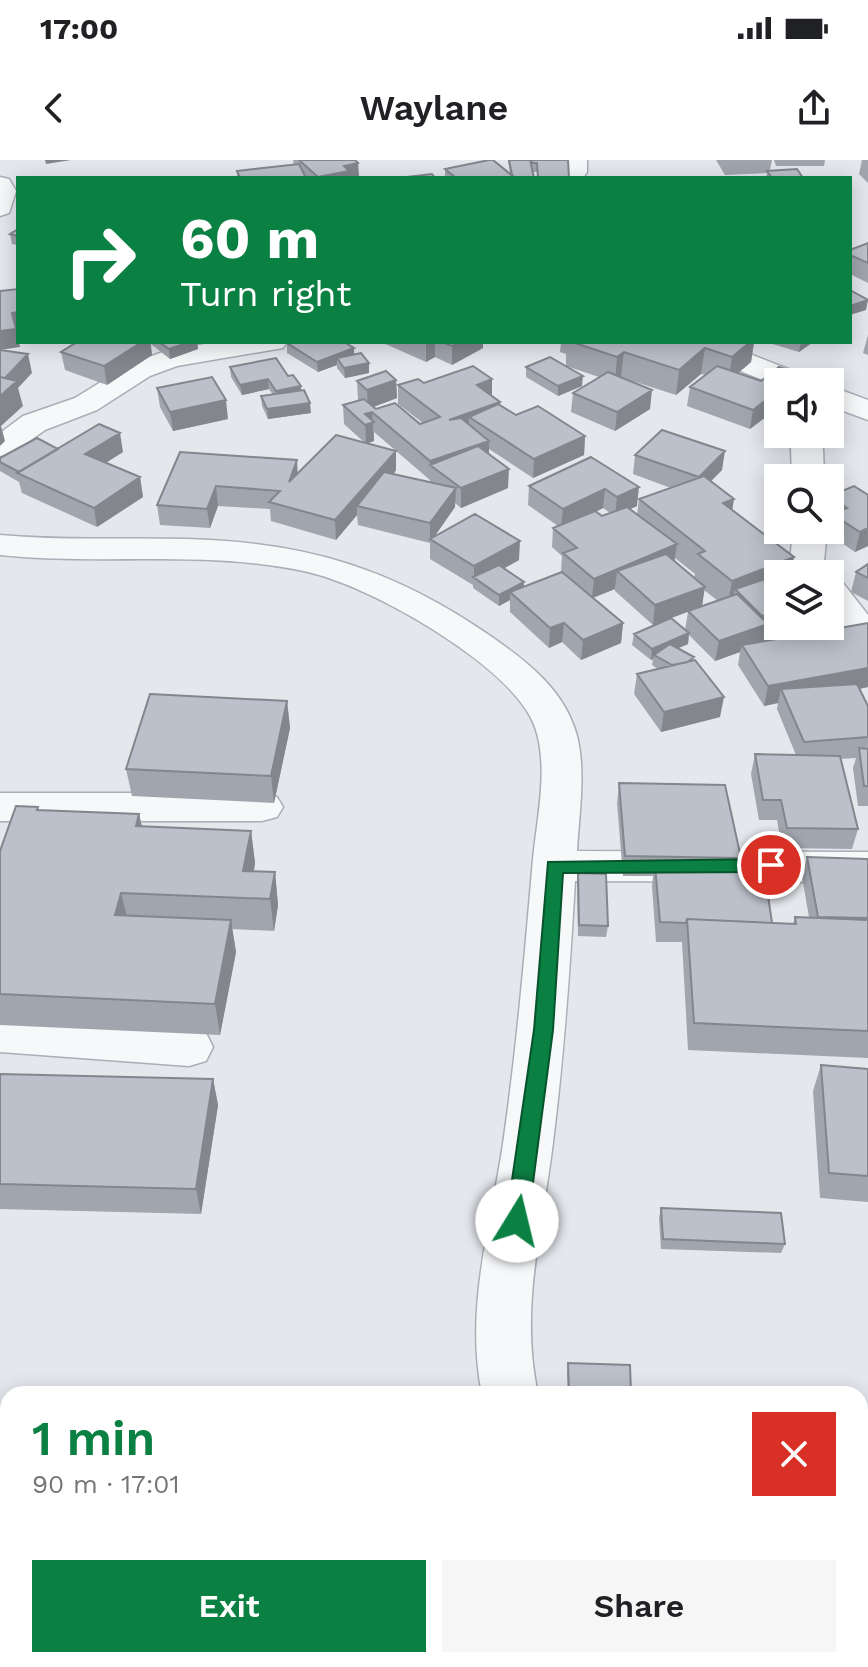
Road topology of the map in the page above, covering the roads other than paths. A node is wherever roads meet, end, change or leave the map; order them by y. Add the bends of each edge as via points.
1 (0, 184) edge
2 (0, 208) edge
3 (260, 344) edge
4 (698, 344) edge
5 (764, 370) edge
6 (0, 447) edge
7 (0, 545) edge
8 (844, 609) edge
9 (868, 639) edge
10 (0, 807) edge
11 (262, 807) edge
12 (554, 866) junction
13 (868, 867) edge
14 (0, 1033) edge
15 (189, 1047) dead end
16 (508, 1386) edge

1 - 2 street
3 - 6 street via 171,358 140,370 86,404 34,423
4 - 5 street
7 - 12 street via 214,550 308,563 348,573 395,594 506,666 533,689 547,711 559,741
8 - 9 street
10 - 11 street
12 - 13 street
12 - 16 street via 544,1030 503,1307
14 - 15 street

